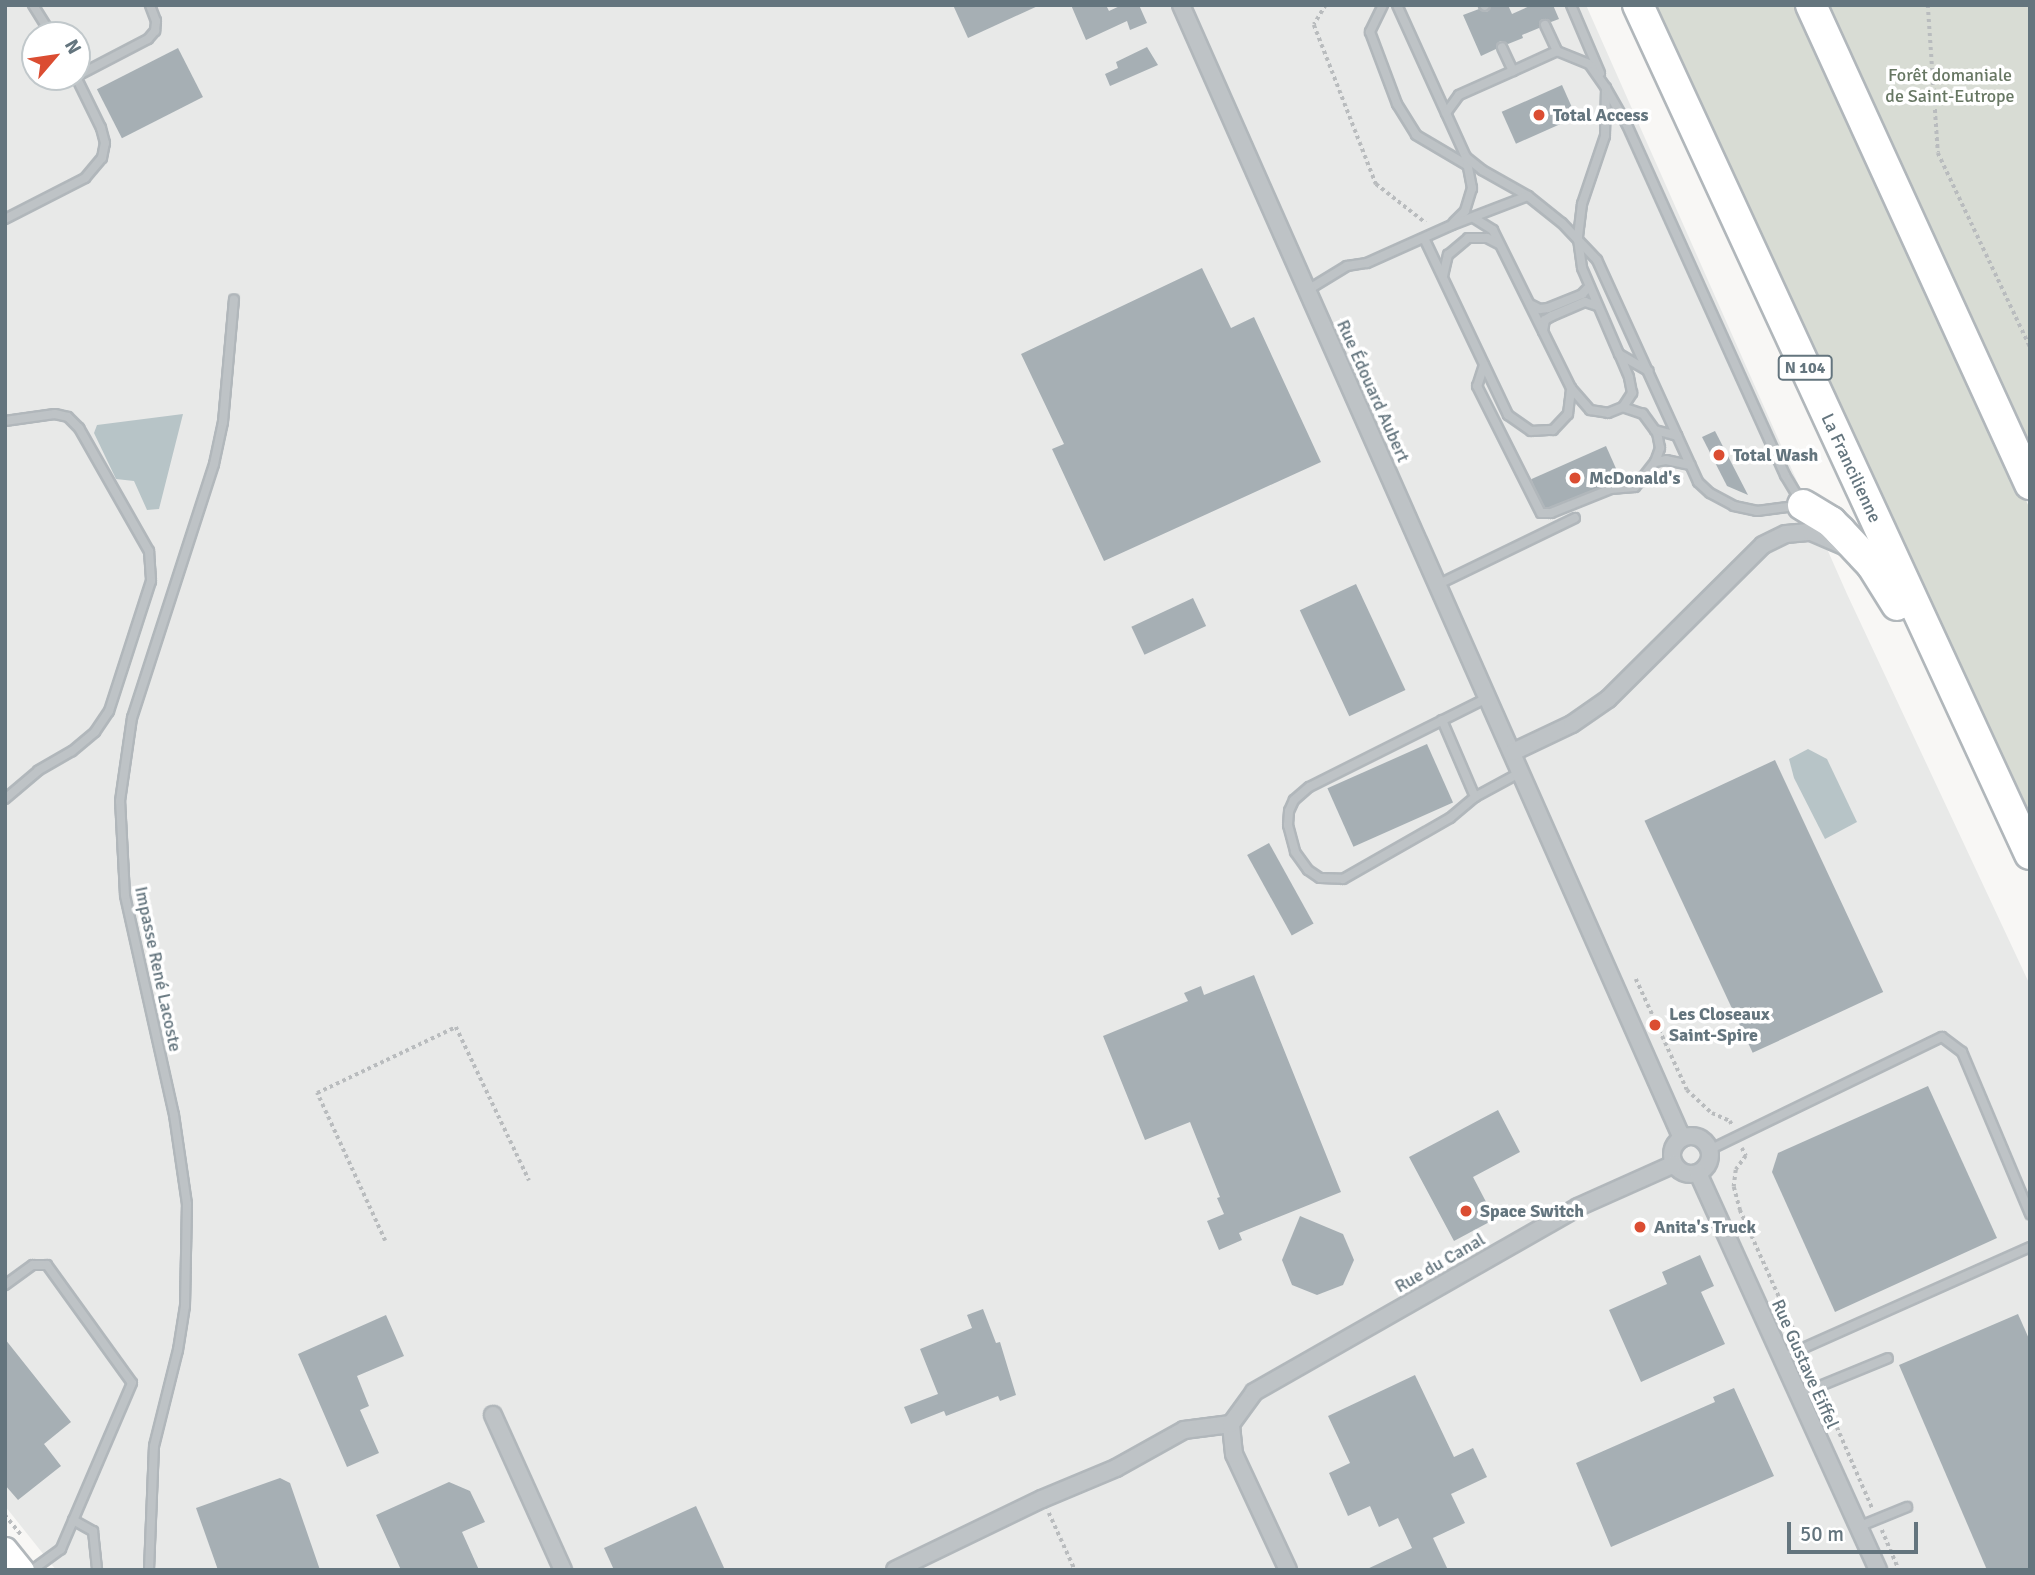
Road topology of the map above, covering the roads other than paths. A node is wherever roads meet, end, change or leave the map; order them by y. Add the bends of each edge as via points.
1 (33, 5) edge
2 (150, 5) edge
3 (1181, 5) edge
4 (1383, 5) edge
5 (1397, 5) edge
6 (1571, 5) edge
7 (1637, 5) edge
8 (1811, 5) edge
9 (43, 21) edge
10 (1545, 25) dead end
11 (1502, 47) dead end
12 (1557, 51) junction
13 (91, 69) edge
14 (1513, 71) junction
15 (1606, 88) junction
16 (83, 91) edge
17 (1446, 113) junction
18 (1467, 161) junction
19 (1528, 196) junction
20 (1474, 218) junction
21 (5, 219) edge
22 (1452, 225) junction
23 (1424, 238) junction
24 (1578, 239) junction
25 (1499, 244) junction
26 (1443, 279) junction
27 (1589, 287) junction
28 (1306, 291) junction
29 (234, 299) dead end
30 (1530, 304) junction
31 (1597, 306) junction
32 (1543, 331) junction
33 (1619, 354) junction
34 (1485, 365) junction
35 (1648, 371) junction
36 (1571, 388) junction
37 (1623, 407) junction
38 (5, 421) edge
39 (1655, 430) junction
40 (1677, 436) junction
41 (1654, 463) junction
42 (1690, 465) junction
43 (2030, 484) edge
44 (1803, 505) junction
45 (1575, 518) dead end
46 (1855, 550) junction
47 (1439, 584) junction
48 (1489, 697) junction
49 (1442, 720) junction
50 (1513, 752) junction
51 (1522, 772) junction
52 (1996, 782) junction
53 (1475, 797) junction
54 (5, 799) edge
55 (2030, 854) edge
56 (1682, 1138) junction
57 (1709, 1150) junction
58 (1674, 1164) junction
59 (1698, 1173) junction
60 (2030, 1214) edge
61 (2030, 1247) edge
62 (5, 1285) edge
63 (1781, 1358) junction
64 (1888, 1358) dead end
65 (1798, 1395) junction
66 (493, 1415) dead end
67 (1234, 1419) junction
68 (1907, 1507) dead end
69 (73, 1520) junction
70 (1858, 1527) junction
71 (5, 1549) edge
72 (22, 1570) edge
73 (32, 1570) edge
74 (97, 1570) edge
75 (149, 1570) edge
76 (563, 1570) edge
77 (895, 1570) edge
78 (1288, 1570) edge
79 (1878, 1570) edge

1 - 9 lane
2 - 13 lane via 156,31
3 - 28 street, Rue Édouard Aubert
4 - 18 lane via 1370,32 1397,104 1416,135
5 - 17 lane
6 - 15 lane
7 - 52 highway, La Francilienne / N 104
8 - 43 highway
10 - 12 lane
11 - 14 lane
12 - 14 lane
12 - 15 lane via 1589,64
14 - 17 lane via 1460,95
15 - 24 lane via 1605,136 1582,204
15 - 44 lane via 1627,125 1784,475
16 - 21 lane via 106,143 102,158 85,178
17 - 18 lane
18 - 19 lane
18 - 22 lane via 1472,188 1465,211
19 - 20 lane
19 - 24 lane
20 - 22 lane
20 - 25 lane via 1493,230
22 - 23 lane
23 - 26 lane
23 - 28 lane via 1367,263 1347,266
24 - 27 lane
24 - 35 lane via 1597,260
25 - 26 lane via 1488,238 1468,238 1448,255
25 - 30 lane
26 - 34 lane
27 - 30 lane via 1548,308 1540,310
27 - 31 lane
28 - 47 street, Rue Édouard Aubert
29 - 75 lane, Impasse René Lacoste via 223,422 214,464 132,718 120,801 125,895 174,1115 187,1204 187,1287 178,1349 154,1447
30 - 32 lane
31 - 32 lane via 1585,302 1552,316 1545,320
31 - 33 lane
32 - 36 lane
33 - 35 lane
33 - 37 lane via 1632,394
34 - 36 lane via 1508,415 1531,431 1553,430 1569,414
34 - 41 lane via 1477,386 1541,513 1552,513 1611,489 1635,487
35 - 40 lane
36 - 37 lane via 1590,410 1608,413
37 - 39 lane via 1643,414
38 - 54 lane via 55,414 73,422 149,551 151,572 109,711 95,732
39 - 40 lane
39 - 41 lane via 1660,448
40 - 42 lane
41 - 42 lane
42 - 44 lane via 1710,494 1734,506 1757,511
44 - 46 highway via 1832,522
45 - 47 lane
46 - 50 street via 1811,532 1786,534 1763,545 1608,699 1572,724
46 - 52 highway via 1872,565 1893,596 1972,770
47 - 48 street, Rue Édouard Aubert
48 - 49 lane
48 - 50 street, Rue Édouard Aubert
49 - 53 lane
49 - 53 lane via 1309,787 1294,800 1288,825 1296,852 1320,878 1343,879 1450,818
50 - 51 street, Rue Édouard Aubert
51 - 53 lane
51 - 56 street, Rue Édouard Aubert
52 - 55 highway, La Francilienne / N 104
56 - 57 street via 1699,1138
56 - 58 street via 1671,1152
57 - 59 street via 1709,1161
57 - 60 lane via 1942,1037 1962,1052
58 - 59 street via 1687,1174
58 - 67 street, Rue du Canal via 1578,1207 1342,1340 1254,1392
59 - 63 street, Rue Gustave Eiffel
61 - 63 lane
62 - 69 lane via 33,1265 47,1265 132,1383
63 - 65 street, Rue Gustave Eiffel
64 - 65 lane
65 - 70 street, Rue Gustave Eiffel
66 - 76 street
67 - 77 street via 1184,1430 1116,1468
67 - 78 street via 1232,1446 1239,1469
68 - 70 lane
69 - 73 lane via 61,1549
69 - 74 lane via 93,1531
70 - 79 street, Rue Gustave Eiffel
71 - 72 street

